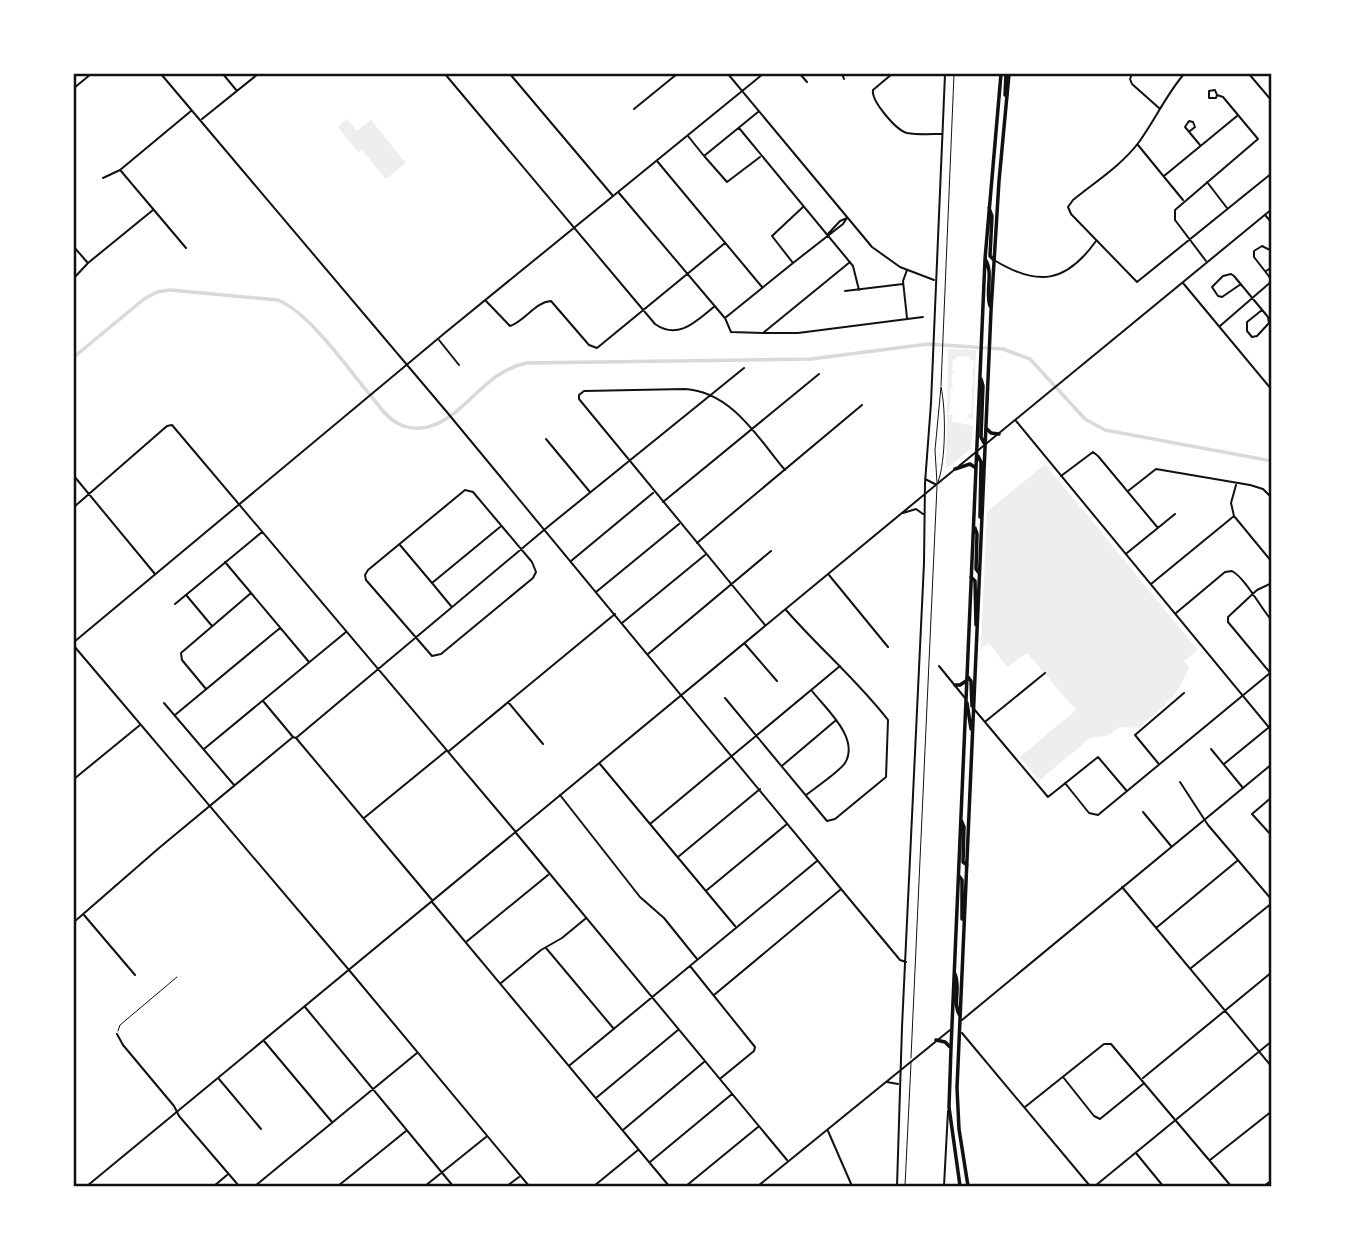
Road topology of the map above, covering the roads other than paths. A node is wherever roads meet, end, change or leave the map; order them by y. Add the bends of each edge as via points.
1 (91, 74) edge
2 (161, 74) edge
3 (223, 74) edge
4 (258, 74) edge
5 (445, 74) edge
6 (510, 74) edge
7 (677, 74) edge
8 (728, 74) edge
9 (763, 74) edge
10 (800, 74) edge
11 (842, 74) edge
12 (892, 74) edge
13 (916, 74) edge
14 (927, 74) edge
15 (945, 74) edge
16 (954, 74) edge
17 (1006, 74) edge
18 (1132, 74) edge
19 (1184, 74) edge
20 (1249, 74) edge
21 (844, 79) dead end
22 (807, 82) dead end
23 (74, 88) edge
24 (237, 91) junction
25 (742, 91) junction
26 (1217, 95) dead end
27 (1272, 101) edge
28 (1160, 108) junction
29 (634, 109) dead end
30 (192, 110) junction
31 (759, 112) junction
32 (1238, 116) junction
33 (201, 120) junction
34 (739, 128) junction
35 (1190, 131) dead end
36 (943, 134) junction
37 (687, 136) junction
38 (1137, 144) junction
39 (1201, 146) junction
40 (704, 156) junction
41 (762, 156) junction
42 (657, 161) junction
43 (120, 170) junction
44 (1272, 173) edge
45 (1164, 176) junction
46 (103, 178) dead end
47 (1207, 182) junction
48 (619, 192) junction
49 (613, 196) junction
50 (1183, 201) junction
51 (989, 206) junction
52 (804, 207) junction
53 (1228, 209) junction
54 (1272, 209) edge
55 (153, 210) junction
56 (1264, 215) junction
57 (848, 218) junction
58 (1272, 223) edge
59 (574, 228) junction
60 (827, 235) junction
61 (1191, 239) junction
62 (1097, 240) junction
63 (725, 243) junction
64 (74, 247) edge
65 (186, 248) dead end
66 (1272, 251) edge
67 (985, 259) junction
68 (994, 260) junction
69 (849, 262) junction
70 (1207, 262) junction
71 (88, 263) junction
72 (793, 263) junction
73 (1272, 267) edge
74 (907, 270) junction
75 (1266, 272) junction
76 (687, 274) junction
77 (74, 278) edge
78 (1272, 280) edge
79 (936, 281) junction
80 (1183, 282) junction
81 (903, 284) junction
82 (1241, 284) junction
83 (762, 288) junction
84 (859, 290) junction
85 (845, 291) dead end
86 (1251, 297) junction
87 (485, 300) junction
88 (715, 306) junction
89 (643, 310) junction
90 (1262, 310) junction
91 (991, 311) junction
92 (923, 317) dead end
93 (725, 318) junction
94 (908, 319) junction
95 (775, 323) junction
96 (1219, 326) junction
97 (763, 333) junction
98 (779, 333) junction
99 (438, 339) junction
100 (408, 364) junction
101 (459, 365) dead end
102 (744, 368) dead end
103 (819, 373) dead end
104 (980, 377) junction
105 (941, 387) junction
106 (1272, 390) edge
107 (709, 395) junction
108 (862, 405) dead end
109 (1015, 420) junction
110 (986, 428) junction
111 (751, 430) junction
112 (999, 433) junction
113 (546, 439) dead end
114 (985, 445) junction
115 (977, 452) junction
116 (629, 460) junction
117 (955, 469) junction
118 (976, 469) junction
119 (785, 470) junction
120 (74, 476) edge
121 (1061, 476) junction
122 (925, 479) junction
123 (937, 484) junction
124 (1236, 484) junction
125 (1128, 491) junction
126 (88, 492) junction
127 (654, 492) junction
128 (590, 493) junction
129 (925, 494) junction
130 (1272, 498) edge
131 (663, 502) junction
132 (239, 505) junction
133 (74, 507) edge
134 (902, 513) junction
135 (1175, 514) dead end
136 (924, 516) junction
137 (1234, 516) junction
138 (974, 522) junction
139 (680, 523) junction
140 (982, 523) junction
141 (501, 526) junction
142 (1158, 528) junction
143 (545, 530) junction
144 (262, 532) junction
145 (697, 543) junction
146 (399, 544) junction
147 (521, 550) junction
148 (771, 551) dead end
149 (706, 554) junction
150 (1125, 554) junction
151 (571, 561) junction
152 (225, 562) junction
153 (1272, 562) edge
154 (979, 573) junction
155 (155, 574) junction
156 (828, 574) junction
157 (971, 577) junction
158 (432, 583) junction
159 (1272, 583) edge
160 (731, 584) junction
161 (1151, 585) junction
162 (596, 592) junction
163 (251, 593) junction
164 (1252, 594) junction
165 (186, 595) junction
166 (175, 604) dead end
167 (452, 607) junction
168 (785, 609) junction
169 (1175, 613) junction
170 (615, 614) junction
171 (1272, 621) edge
172 (622, 622) junction
173 (766, 625) junction
174 (212, 626) junction
175 (280, 628) junction
176 (977, 631) junction
177 (346, 632) junction
178 (415, 638) junction
179 (745, 643) junction
180 (74, 644) edge
181 (888, 647) dead end
182 (648, 654) junction
183 (310, 662) junction
184 (841, 665) junction
185 (939, 666) dead end
186 (378, 669) junction
187 (1045, 673) dead end
188 (1271, 674) edge
189 (967, 677) junction
190 (776, 681) dead end
191 (955, 685) junction
192 (206, 689) junction
193 (811, 691) junction
194 (1184, 693) dead end
195 (682, 695) junction
196 (1242, 695) junction
197 (724, 698) dead end
198 (966, 699) junction
199 (263, 701) junction
200 (508, 702) junction
201 (164, 703) dead end
202 (974, 708) junction
203 (175, 715) junction
204 (836, 721) junction
205 (985, 722) junction
206 (140, 725) junction
207 (1269, 727) junction
208 (972, 731) junction
209 (1272, 731) edge
210 (756, 736) junction
211 (295, 738) junction
212 (543, 744) dead end
213 (1211, 749) dead end
214 (204, 750) junction
215 (447, 751) junction
216 (732, 755) junction
217 (599, 763) junction
218 (1159, 764) junction
219 (1224, 764) junction
220 (1272, 764) edge
221 (782, 766) junction
222 (74, 779) edge
223 (1180, 782) dead end
224 (1065, 783) junction
225 (235, 785) junction
226 (1242, 788) junction
227 (760, 789) junction
228 (1127, 791) junction
229 (560, 795) junction
230 (806, 796) junction
231 (1272, 797) edge
232 (209, 806) junction
233 (1143, 812) dead end
234 (961, 818) junction
235 (363, 819) junction
236 (1204, 819) junction
237 (650, 824) junction
238 (788, 824) junction
239 (515, 832) junction
240 (1272, 836) edge
241 (1171, 846) junction
242 (678, 857) junction
243 (818, 860) junction
244 (1238, 861) junction
245 (967, 865) junction
246 (549, 874) junction
247 (958, 876) junction
248 (1122, 887) junction
249 (841, 889) junction
250 (706, 891) junction
251 (432, 901) junction
252 (1272, 902) edge
253 (83, 914) junction
254 (586, 918) junction
255 (74, 922) edge
256 (964, 924) junction
257 (736, 927) junction
258 (1156, 928) junction
259 (466, 942) junction
260 (546, 947) junction
261 (698, 959) junction
262 (906, 962) junction
263 (690, 966) junction
264 (1190, 969) junction
265 (349, 970) junction
266 (954, 972) junction
267 (1272, 972) edge
268 (135, 975) dead end
269 (177, 977) dead end
270 (501, 983) junction
271 (714, 995) junction
272 (652, 998) junction
273 (305, 1007) junction
274 (1225, 1011) junction
275 (960, 1016) junction
276 (966, 1017) junction
277 (960, 1022) junction
278 (614, 1029) junction
279 (678, 1029) junction
280 (952, 1029) junction
281 (959, 1032) junction
282 (117, 1034) joint
283 (936, 1040) junction
284 (264, 1041) junction
285 (1272, 1041) edge
286 (951, 1048) junction
287 (1258, 1051) junction
288 (418, 1053) junction
289 (705, 1061) junction
290 (911, 1061) junction
291 (569, 1066) junction
292 (1272, 1067) edge
293 (900, 1070) junction
294 (1063, 1077) junction
295 (218, 1079) junction
296 (720, 1079) junction
297 (1141, 1080) junction
298 (886, 1082) junction
299 (1144, 1083) junction
300 (900, 1086) junction
301 (373, 1089) junction
302 (733, 1094) junction
303 (596, 1098) junction
304 (949, 1107) junction
305 (1024, 1107) junction
306 (1272, 1111) edge
307 (177, 1112) junction
308 (1175, 1120) junction
309 (332, 1123) junction
310 (759, 1126) junction
311 (261, 1129) dead end
312 (407, 1130) junction
313 (622, 1130) junction
314 (827, 1130) junction
315 (487, 1136) junction
316 (638, 1150) junction
317 (1136, 1153) junction
318 (1209, 1161) junction
319 (649, 1162) junction
320 (788, 1162) junction
321 (442, 1173) junction
322 (228, 1174) junction
323 (520, 1176) junction
324 (1272, 1180) edge
325 (598, 1185) edge
326 (87, 1186) edge
327 (214, 1186) edge
328 (239, 1186) edge
329 (255, 1186) edge
330 (338, 1186) edge
331 (425, 1186) edge
332 (453, 1186) edge
333 (508, 1186) edge
334 (528, 1186) edge
335 (594, 1186) edge
336 (669, 1186) edge
337 (686, 1186) edge
338 (758, 1186) edge
339 (852, 1186) edge
340 (897, 1186) edge
341 (905, 1186) edge
342 (944, 1186) edge
343 (960, 1186) edge
344 (968, 1186) edge
345 (1090, 1186) edge
346 (1095, 1186) edge
347 (1163, 1186) edge
348 (1231, 1186) edge
349 (1264, 1186) edge

1 - 23 street
2 - 30 street
3 - 24 street
4 - 24 street
5 - 59 street
6 - 49 street
7 - 29 street
8 - 25 street
9 - 25 street
10 - 22 street
11 - 21 street
12 - 36 street via 872,92 895,125 903,131
13 - 14 street
15 - 36 street
16 - 105 lane
17 - 51 highway
17 - 68 highway
18 - 28 street via 1132,84
19 - 28 street
20 - 27 street
24 - 33 street
25 - 31 street
25 - 37 street
26 - 32 street
28 - 38 street
30 - 33 street
30 - 43 street
31 - 34 street
31 - 57 street
32 - 39 street
32 - 47 street via 1258,139
33 - 100 street
34 - 40 street
34 - 41 street
35 - 39 street
36 - 79 street
37 - 40 street
37 - 42 street
38 - 45 street
38 - 62 street via 1068,207
39 - 45 street
40 - 41 street via 727,182
41 - 52 street
42 - 48 street
42 - 63 street
43 - 46 street
43 - 55 street
44 - 53 street
45 - 50 street
47 - 50 street
47 - 53 street
48 - 49 street
48 - 76 street
49 - 59 street
50 - 61 street via 1175,210 1175,220
51 - 67 highway
51 - 68 highway via 990,256
52 - 60 street
52 - 72 street via 772,236
53 - 61 street
54 - 56 street
55 - 65 street
55 - 71 street
56 - 58 street
56 - 70 street
57 - 60 street
57 - 74 street via 877,251
59 - 87 street
59 - 89 street
60 - 69 street
60 - 72 street
61 - 62 street via 1137,282
61 - 70 street
62 - 68 street via 1079,263 1053,276 1042,278
63 - 76 street
63 - 83 street
64 - 71 street
66 - 75 street via 1262,246 1254,251
67 - 91 highway
67 - 104 highway
68 - 91 highway
69 - 84 street
69 - 95 street
70 - 80 street
71 - 77 street
72 - 83 street
73 - 75 street
74 - 79 street
74 - 81 street
75 - 78 street
76 - 88 street
76 - 89 street
78 - 86 street
79 - 122 street
80 - 96 street
80 - 109 street
81 - 84 street
81 - 94 street
82 - 82 street via 1222,297 1212,287 1228,274
82 - 86 street
83 - 93 street
84 - 85 street
86 - 90 street
86 - 96 street
87 - 89 street via 508,326 549,300 596,348
87 - 99 street
88 - 89 street via 677,331 661,328
88 - 93 street
90 - 90 street via 1269,324 1252,337 1247,322
91 - 110 highway
92 - 94 street
93 - 97 street via 733,333
94 - 98 street
95 - 97 street
95 - 98 street
96 - 106 street
97 - 98 street
99 - 100 street
99 - 101 street
100 - 132 street
100 - 143 street
102 - 107 street
103 - 111 street
104 - 114 highway
104 - 115 highway
105 - 123 lane
105 - 123 lane via 943,440
107 - 111 street via 733,408
107 - 116 street
107 - 116 street via 685,390 584,391 579,395
108 - 119 street
109 - 112 street
109 - 121 street
110 - 112 highway
110 - 114 highway
111 - 119 street
111 - 131 street
112 - 114 street
113 - 128 street
114 - 115 street
114 - 140 highway
115 - 117 street
115 - 118 highway
115 - 140 highway
116 - 127 street
116 - 128 street
117 - 118 highway via 970,464
117 - 123 street
118 - 138 highway
119 - 145 street
120 - 126 street
121 - 125 street via 1093,452
121 - 150 street
122 - 123 street
122 - 129 street
123 - 129 street
123 - 290 lane
124 - 125 street via 1156,469
124 - 130 street via 1263,489
124 - 137 street via 1231,503
125 - 142 street
126 - 132 street via 172,425
126 - 133 street
126 - 155 street
127 - 131 street
127 - 151 street
128 - 143 street
129 - 134 street
129 - 136 street
131 - 139 street
132 - 144 street
132 - 155 street
134 - 136 street via 916,509
134 - 156 street
135 - 142 street
136 - 262 street
137 - 153 street
137 - 161 street
138 - 154 highway via 975,569
138 - 157 highway
139 - 145 street
139 - 162 street
140 - 154 highway
141 - 146 street via 467,489
141 - 147 street
141 - 158 street
142 - 150 street
143 - 147 street
143 - 151 street
144 - 152 street
144 - 177 street
145 - 149 street
146 - 158 street
146 - 178 street via 365,577
147 - 167 street
147 - 178 street via 536,569 533,578 441,654 432,656
148 - 160 street
149 - 160 street
149 - 172 street
150 - 161 street
151 - 162 street
152 - 163 street
152 - 165 street
154 - 176 highway
155 - 180 street
156 - 168 street
156 - 181 street
157 - 176 highway via 975,581
157 - 189 highway
158 - 167 street
159 - 164 street
160 - 173 street
160 - 182 street
161 - 169 street
162 - 170 street
163 - 174 street
163 - 175 street
164 - 169 street via 1232,571 1225,572
164 - 171 street
164 - 188 street via 1227,617 1228,622
165 - 166 street
165 - 174 street
167 - 178 street
168 - 173 street
168 - 184 street via 808,637
169 - 196 street
170 - 172 street
170 - 200 street
172 - 182 street
173 - 179 street
174 - 192 street via 181,655
175 - 183 street
175 - 192 street
176 - 202 highway
177 - 183 street
177 - 186 street
178 - 186 street
179 - 190 street
179 - 195 street
180 - 206 street
182 - 195 street
183 - 199 street
184 - 193 street
184 - 230 street via 888,720 886,777 831,821
185 - 191 street
186 - 211 street
186 - 215 street
187 - 205 street
188 - 196 street
189 - 191 highway
189 - 198 highway
189 - 202 highway
191 - 198 street
192 - 203 street
193 - 204 street
193 - 210 street
194 - 218 street via 1135,735
195 - 216 street
195 - 217 street
196 - 207 street
196 - 218 street
197 - 210 street
198 - 208 highway
198 - 234 highway
199 - 211 street
199 - 214 street
200 - 212 street
200 - 215 street
201 - 203 street
202 - 205 street
202 - 208 highway
203 - 214 street
204 - 221 street
204 - 230 street via 847,736 845,763
205 - 224 street via 1048,797
206 - 222 street
206 - 232 street
207 - 209 street
207 - 219 street
208 - 245 highway
210 - 216 street
210 - 221 street
211 - 225 street
211 - 235 street
213 - 219 street
214 - 225 street
215 - 235 street
215 - 239 street
216 - 227 street
216 - 237 street
217 - 229 street
217 - 237 street
218 - 228 street
219 - 226 street
220 - 226 street
221 - 230 street
223 - 236 street
224 - 228 street via 1094,815
224 - 228 street via 1098,757
225 - 232 street
226 - 236 street
227 - 238 street
227 - 242 street
229 - 239 street
229 - 261 street via 640,897
231 - 240 street via 1252,814
232 - 253 street
232 - 265 street
233 - 241 street
234 - 245 highway via 963,862
234 - 247 highway
235 - 251 street
236 - 241 street
236 - 244 street
237 - 242 street
238 - 243 street
238 - 250 street
239 - 246 street
239 - 251 street
241 - 248 street
242 - 250 street
243 - 249 street
243 - 257 street
244 - 252 street
244 - 258 street
245 - 256 highway
246 - 254 street
246 - 259 street
247 - 256 highway
247 - 266 highway
248 - 258 street
248 - 276 street
249 - 262 street
249 - 271 street
250 - 257 street
251 - 259 street
251 - 265 street
252 - 264 street
253 - 255 street
253 - 268 street
254 - 260 street
254 - 272 street
256 - 275 highway
257 - 261 street
258 - 264 street
259 - 270 street
260 - 270 street
260 - 278 street
261 - 263 street
262 - 293 street
263 - 271 street
263 - 272 street
264 - 274 street
265 - 273 street
265 - 288 street
266 - 275 highway
266 - 280 highway
267 - 274 street
269 - 282 lane via 120,1025
270 - 291 street
271 - 296 street via 755,1047
272 - 278 street
272 - 279 street
273 - 284 street
273 - 301 street
274 - 287 street
274 - 297 street
275 - 276 highway
275 - 277 highway
276 - 277 street
277 - 280 street
277 - 281 highway
278 - 291 street
279 - 289 street
279 - 303 street
280 - 281 street
280 - 283 street
280 - 286 highway
281 - 305 street
281 - 344 highway via 958,1114
282 - 307 street
283 - 286 highway
283 - 290 street
284 - 295 street
284 - 309 street
285 - 287 street
286 - 304 highway
287 - 292 street
287 - 308 street
288 - 301 street
288 - 315 street
289 - 296 street
289 - 313 street
290 - 293 street
290 - 341 lane
291 - 303 street
293 - 298 street
293 - 300 street
294 - 297 street via 1108,1042
294 - 299 street via 1100,1119
294 - 305 street
295 - 307 street
295 - 311 street
296 - 302 street
297 - 299 street
298 - 300 street
298 - 314 street
299 - 308 street
300 - 340 street
301 - 309 street
301 - 312 street
302 - 310 street
302 - 319 street
303 - 313 street
304 - 342 street
304 - 343 highway
305 - 345 street
306 - 318 street
307 - 322 street
307 - 326 street
308 - 317 street
308 - 318 street
309 - 329 street
310 - 320 street
310 - 337 street
312 - 321 street
312 - 330 street
313 - 316 street
314 - 320 street
314 - 339 street
315 - 321 street
315 - 323 street
316 - 319 street
316 - 325 street
317 - 346 street
317 - 347 street
318 - 348 street
319 - 336 street
320 - 338 street
321 - 331 street
321 - 332 street
322 - 327 street
322 - 328 street
323 - 333 street
323 - 334 street
324 - 349 street
325 - 335 street

